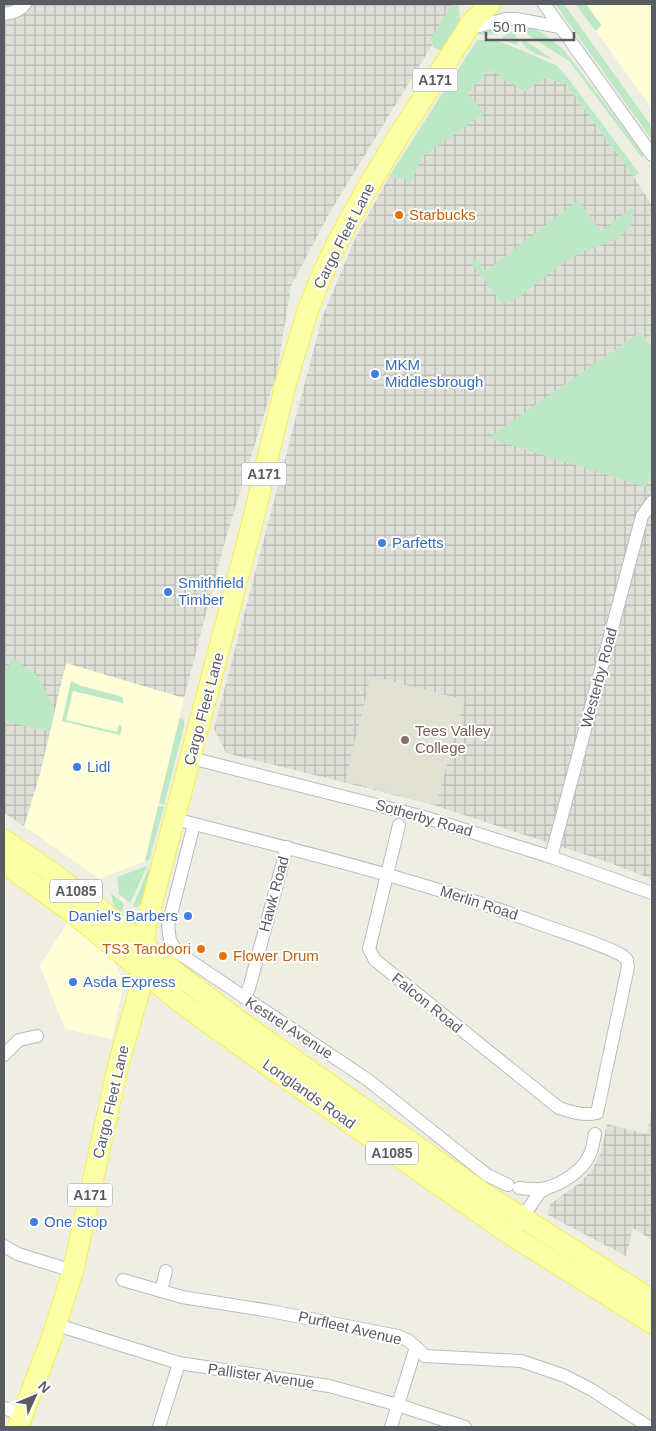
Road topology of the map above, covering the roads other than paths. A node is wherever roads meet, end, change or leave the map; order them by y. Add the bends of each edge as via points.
1 (25, 4) edge
2 (490, 4) edge
3 (544, 4) edge
4 (4, 14) edge
5 (472, 18) edge
6 (560, 27) junction
7 (652, 156) edge
8 (652, 502) edge
9 (191, 758) junction
10 (184, 821) junction
11 (399, 825) dead end
12 (4, 840) edge
13 (287, 847) junction
14 (551, 856) junction
15 (4, 863) edge
16 (387, 874) junction
17 (652, 893) edge
18 (144, 946) junction
19 (141, 970) junction
20 (245, 998) junction
21 (37, 1036) dead end
22 (4, 1055) edge
23 (597, 1113) joint
24 (595, 1134) dead end
25 (547, 1188) junction
26 (526, 1212) junction
27 (511, 1235) junction
28 (4, 1246) edge
29 (73, 1271) junction
30 (166, 1271) dead end
31 (123, 1280) dead end
32 (161, 1291) junction
33 (652, 1300) edge
34 (652, 1323) edge
35 (57, 1325) junction
36 (416, 1348) junction
37 (179, 1364) junction
38 (398, 1405) junction
39 (4, 1408) edge
40 (20, 1421) edge
41 (159, 1427) edge
42 (391, 1427) edge
43 (465, 1427) edge
44 (649, 1427) edge

1 - 4 street via 11,14
2 - 5 main road, Cargo Fleet Lane / A171
3 - 6 street
5 - 6 street via 516,19
5 - 9 main road, Cargo Fleet Lane / A171 via 365,192 338,241 308,310 284,392
6 - 7 street
8 - 14 street, Westerby Road via 642,516
9 - 10 main road, Cargo Fleet Lane / A171
9 - 14 street, Sotherby Road via 410,813
10 - 13 street, Merlin Road
10 - 18 main road, Cargo Fleet Lane / A171 via 146,926
10 - 20 street, Kestrel Avenue via 168,926 170,940 177,952
11 - 16 street, Falcon Road
12 - 18 main road, Longlands Road / A1085 via 47,868
13 - 16 street, Merlin Road
13 - 20 street, Hawk Road
14 - 17 street, Sotherby Road
15 - 19 main road, Longlands Road / A1085 via 73,913
16 - 23 street, Falcon Road via 368,949 375,960 559,1108 587,1115
16 - 23 street, Merlin Road via 521,916 615,952 627,960
18 - 19 main road, Cargo Fleet Lane / A171
18 - 26 main road, Longlands Road / A1085 via 235,1018 480,1191
19 - 27 main road, Longlands Road / A1085 via 270,1067
19 - 29 main road, Cargo Fleet Lane / A171
20 - 25 street, Kestrel Avenue via 368,1080 488,1175 530,1190
21 - 22 street via 19,1040
24 - 25 street via 590,1155 584,1164
25 - 26 street via 539,1193
26 - 27 street
26 - 33 main road, Longlands Road / A1085
27 - 34 main road, Longlands Road / A1085
28 - 29 street via 18,1254
29 - 35 main road, Cargo Fleet Lane / A171
30 - 32 street
31 - 32 street, Purfleet Avenue
32 - 36 street, Purfleet Avenue via 398,1336
35 - 37 street, Pallister Avenue
35 - 40 main road, Cargo Fleet Lane / A171
36 - 38 street
36 - 44 street, Purfleet Avenue via 425,1356 521,1361 565,1376
37 - 38 street, Pallister Avenue via 329,1386
37 - 41 street
38 - 42 street
38 - 43 street, Pallister Avenue
39 - 40 street

